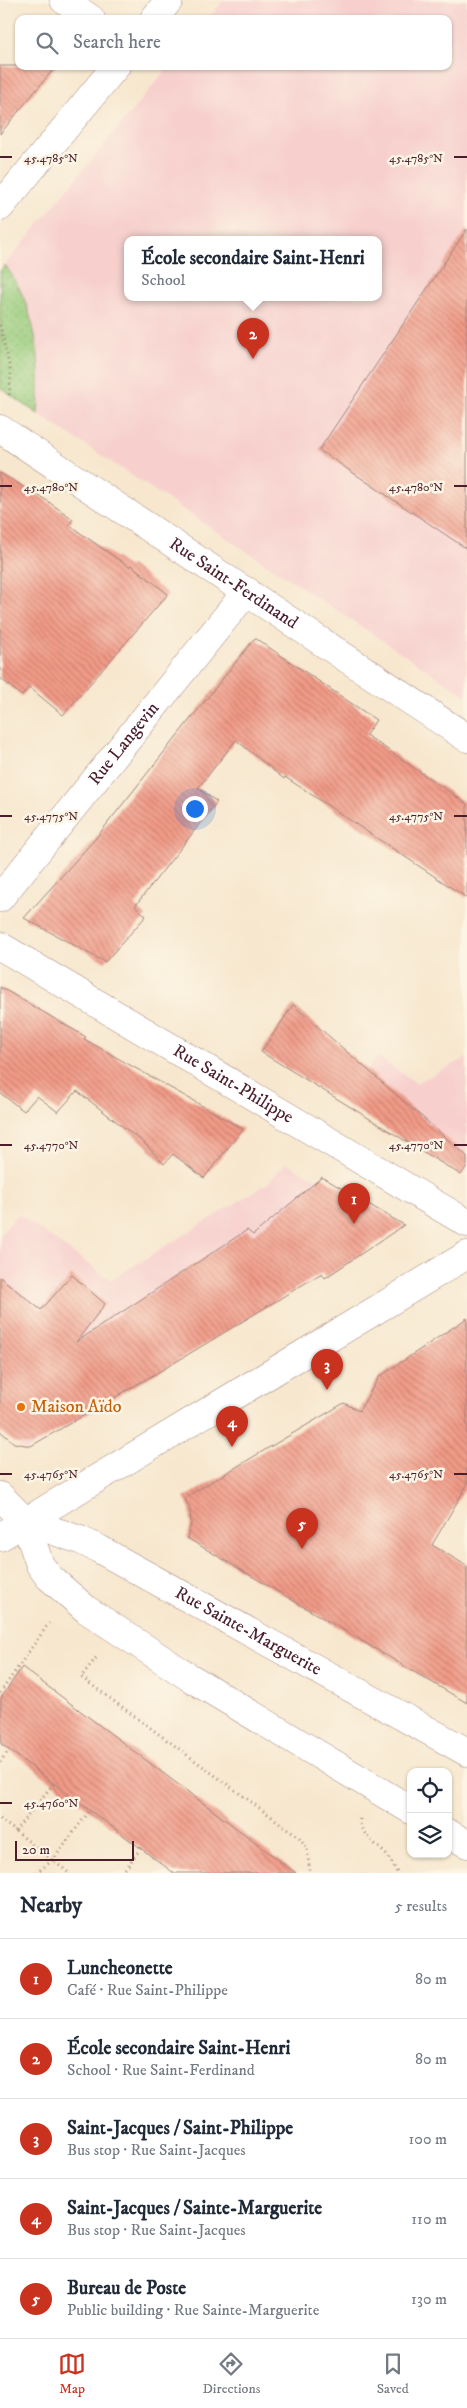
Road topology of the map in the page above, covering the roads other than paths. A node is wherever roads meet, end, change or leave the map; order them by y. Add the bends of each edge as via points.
1 (64, 0) edge
2 (169, 0) edge
3 (85, 15) edge
4 (157, 15) edge
5 (113, 70) edge
6 (0, 207) edge
7 (0, 429) edge
8 (247, 591) junction
9 (467, 738) edge
10 (0, 898) edge
11 (0, 946) edge
12 (467, 1223) edge
13 (467, 1255) edge
14 (0, 1496) edge
15 (25, 1521) junction
16 (0, 1537) edge
17 (467, 1752) edge
18 (407, 1808) edge
19 (452, 1835) edge
20 (467, 1844) edge

1 - 3 street
2 - 4 street
5 - 6 street
7 - 8 street, Rue Saint-Ferdinand
8 - 9 street, Rue Saint-Ferdinand
8 - 10 street, Rue Langevin
11 - 12 street, Rue Saint-Philippe
13 - 15 street
14 - 15 street, Rue Sainte-Marguerite
15 - 16 street
15 - 17 street, Rue Sainte-Marguerite via 99,1549
15 - 18 street, Rue Sainte-Marguerite via 40,1565 87,1610 189,1676
19 - 20 street

